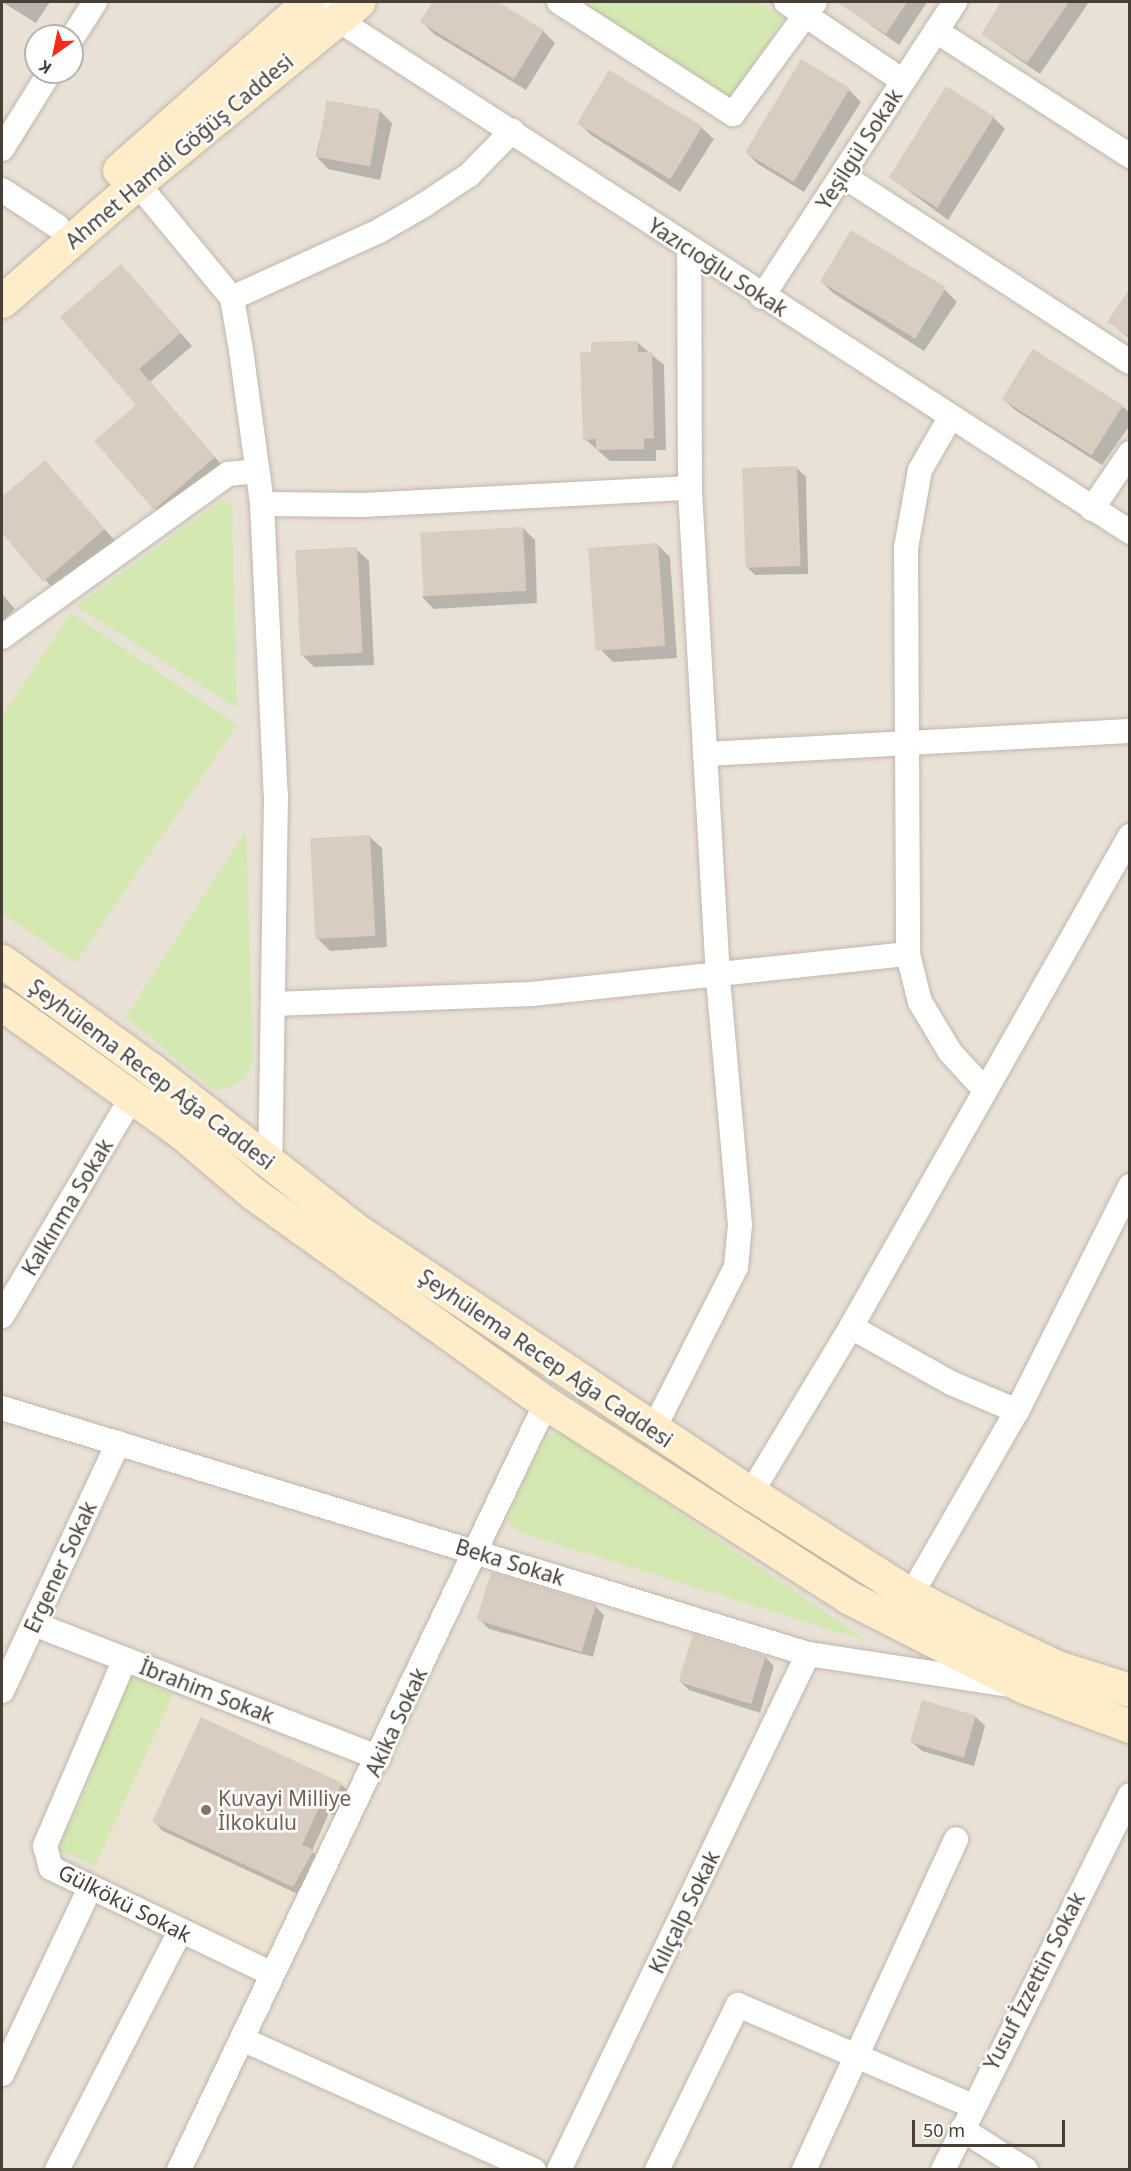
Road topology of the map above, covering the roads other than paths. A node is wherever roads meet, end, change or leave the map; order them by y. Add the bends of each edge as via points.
1 (95, 2) edge
2 (307, 2) edge
3 (560, 2) edge
4 (955, 2) edge
5 (802, 6) edge
6 (348, 10) edge
7 (81, 24) edge
8 (936, 31) junction
9 (903, 81) junction
10 (43, 84) edge
11 (512, 131) junction
12 (2, 149) edge
13 (1130, 156) edge
14 (842, 175) junction
15 (137, 183) junction
16 (2, 190) edge
17 (57, 226) junction
18 (688, 248) junction
19 (2, 271) edge
20 (762, 297) junction
21 (231, 298) junction
22 (2, 301) edge
23 (1130, 362) edge
24 (950, 418) junction
25 (1130, 453) edge
26 (257, 471) junction
27 (690, 488) junction
28 (262, 504) junction
29 (1092, 509) junction
30 (1130, 532) edge
31 (2, 637) edge
32 (1130, 731) edge
33 (907, 746) junction
34 (705, 754) junction
35 (1130, 836) edge
36 (908, 954) junction
37 (2, 961) edge
38 (718, 977) junction
39 (2, 1004) edge
40 (273, 1004) junction
41 (985, 1090) junction
42 (132, 1097) junction
43 (270, 1165) junction
44 (1130, 1186) edge
45 (2, 1316) edge
46 (851, 1327) junction
47 (546, 1403) junction
48 (2, 1408) edge
49 (1017, 1411) junction
50 (653, 1430) junction
51 (118, 1443) junction
52 (751, 1493) junction
53 (475, 1552) junction
54 (911, 1595) junction
55 (34, 1624) junction
56 (808, 1654) junction
57 (125, 1659) junction
58 (1025, 1687) junction
59 (1130, 1690) edge
60 (2, 1691) edge
61 (1130, 1726) edge
62 (379, 1758) junction
63 (1130, 1795) edge
64 (956, 1839) dead end
65 (90, 1888) junction
66 (180, 1932) junction
67 (272, 1974) junction
68 (242, 2039) junction
69 (856, 2056) junction
70 (2, 2074) edge
71 (972, 2106) junction
72 (962, 2129) junction
73 (57, 2169) edge
74 (179, 2169) edge
75 (534, 2169) edge
76 (559, 2169) edge
77 (657, 2169) edge
78 (804, 2169) edge
79 (943, 2169) edge
80 (1026, 2169) edge

1 - 7 street
2 - 6 street, Yazıcıoğlu Sokak
2 - 17 street, Ahmet Hamdi Göğüş Caddesi
3 - 5 street via 733,114
4 - 8 street, Yeşilgül Sokak
5 - 9 street
6 - 11 street, Yazıcıoğlu Sokak
6 - 15 street, Ahmet Hamdi Göğüş Caddesi
8 - 9 street, Yeşilgül Sokak
8 - 13 street
9 - 14 street, Yeşilgül Sokak
10 - 12 street
11 - 18 street, Yazıcıoğlu Sokak
11 - 21 street via 469,175 424,205 379,231
14 - 20 street, Yeşilgül Sokak
14 - 23 street
15 - 21 street
15 - 22 street, Ahmet Hamdi Göğüş Caddesi
16 - 17 street
17 - 19 street, Ahmet Hamdi Göğüş Caddesi
18 - 20 street, Yazıcıoğlu Sokak
18 - 27 street
20 - 24 street, Yazıcıoğlu Sokak
21 - 26 street
24 - 29 street, Yazıcıoğlu Sokak
24 - 33 street via 920,470 906,548
25 - 29 street
26 - 28 street
26 - 31 street via 228,474
27 - 28 street via 363,505
27 - 34 street
28 - 40 street via 276,796
29 - 30 street, Yazıcıoğlu Sokak
32 - 33 street
33 - 34 street
33 - 36 street
34 - 38 street
35 - 41 street
36 - 38 street
36 - 41 street via 920,1002 950,1052
37 - 43 street, Şeyhülema Recep Ağa Caddesi via 152,1070
38 - 40 street via 532,994
38 - 50 street via 740,1225 736,1267
39 - 42 street, Şeyhülema Recep Ağa Caddesi
40 - 43 street
41 - 46 street
42 - 45 street, Kalkınma Sokak
42 - 47 street, Şeyhülema Recep Ağa Caddesi via 254,1194
43 - 50 street, Şeyhülema Recep Ağa Caddesi via 356,1230
44 - 49 street
46 - 49 street via 951,1383
46 - 52 street
47 - 53 street, Akika Sokak
47 - 58 street, Şeyhülema Recep Ağa Caddesi via 850,1598
48 - 51 street, Beka Sokak
49 - 54 street
50 - 52 street, Şeyhülema Recep Ağa Caddesi
51 - 53 street, Beka Sokak
51 - 55 street, Ergener Sokak
52 - 54 street, Şeyhülema Recep Ağa Caddesi
53 - 56 street, Beka Sokak
53 - 62 street, Akika Sokak
54 - 59 street, Şeyhülema Recep Ağa Caddesi via 1057,1667
55 - 57 street, İbrahim Sokak
55 - 60 street, Ergener Sokak
56 - 58 street, Beka Sokak
56 - 76 street, Kılıçalp Sokak
57 - 62 street, İbrahim Sokak
57 - 65 street, Gülkökü Sokak via 45,1846 51,1868
58 - 61 street, Şeyhülema Recep Ağa Caddesi
62 - 67 street, Akika Sokak
63 - 71 street, Yusuf İzzettin Sokak
64 - 69 street
65 - 66 street, Gülkökü Sokak
65 - 70 street
66 - 67 street, Gülkökü Sokak
66 - 73 street
67 - 68 street, Akika Sokak
68 - 74 street, Akika Sokak
68 - 75 street
69 - 71 street
69 - 77 street via 738,2006
69 - 78 street
71 - 72 street, Yusuf İzzettin Sokak
72 - 79 street, Yusuf İzzettin Sokak
72 - 80 street

